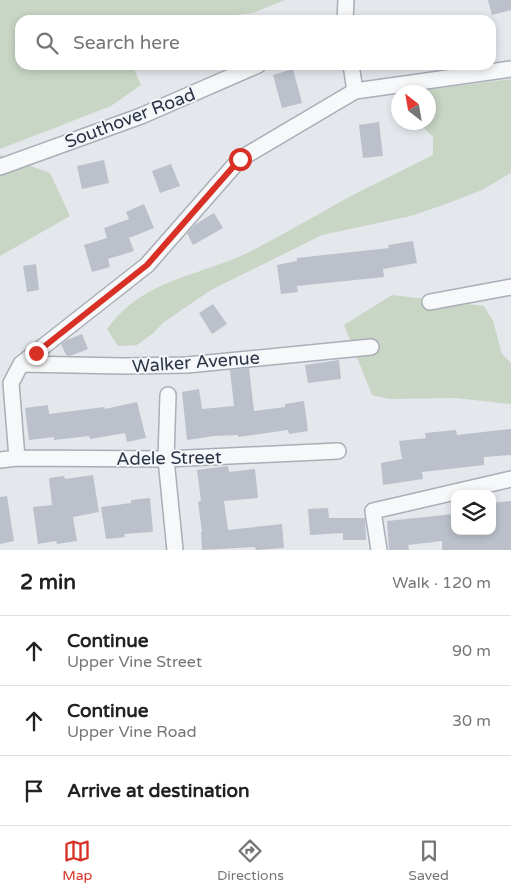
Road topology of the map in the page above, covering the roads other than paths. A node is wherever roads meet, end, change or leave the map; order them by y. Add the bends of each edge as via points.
1 (346, 0) edge
2 (346, 15) edge
3 (511, 69) edge
4 (247, 70) edge
5 (352, 70) edge
6 (355, 91) junction
7 (0, 167) edge
8 (511, 287) edge
9 (430, 302) dead end
10 (371, 347) dead end
11 (21, 364) junction
12 (168, 395) dead end
13 (338, 451) dead end
14 (17, 458) junction
15 (166, 459) junction
16 (0, 460) edge
17 (511, 479) edge
18 (175, 550) edge
19 (379, 550) edge

1 - 2 street
3 - 6 street
4 - 7 street, Southover Road via 142,116
5 - 6 street
6 - 11 street via 240,159 147,265
8 - 9 street
10 - 11 street, Walker Avenue via 187,364
11 - 14 street via 11,383
12 - 15 street
13 - 15 street, Adele Street
14 - 15 street, Adele Street
14 - 16 street, Adele Street
15 - 18 street
17 - 19 street via 373,511

